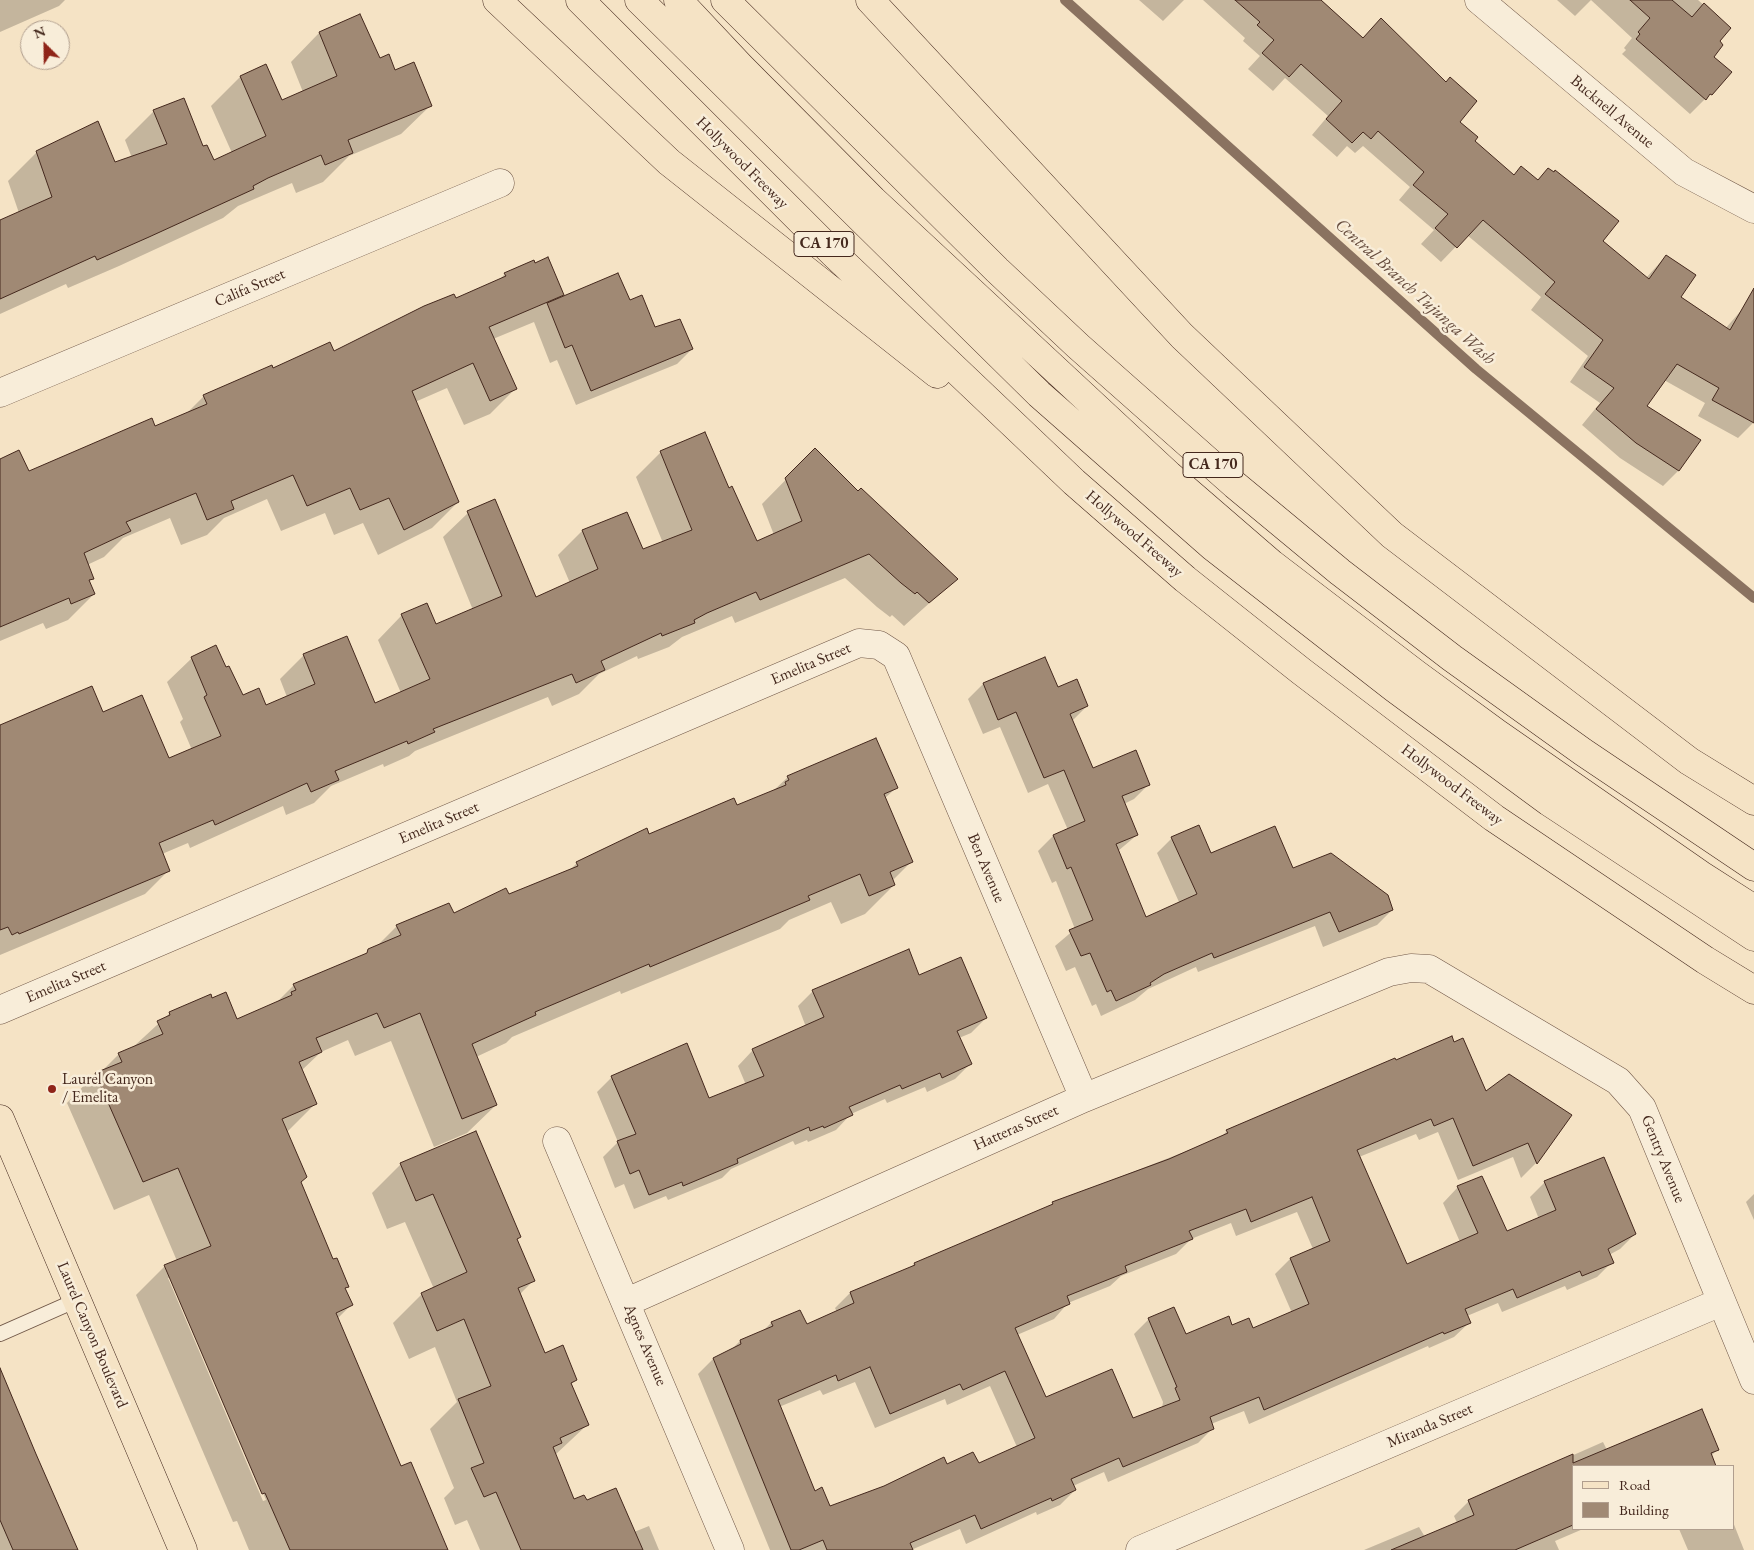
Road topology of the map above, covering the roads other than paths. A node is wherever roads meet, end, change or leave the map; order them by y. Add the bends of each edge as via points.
1 (496, 0) edge
2 (580, 0) edge
3 (639, 0) edge
4 (678, 0) edge
5 (725, 0) edge
6 (870, 0) edge
7 (1479, 0) edge
8 (500, 183) dead end
9 (1754, 210) edge
10 (0, 393) edge
11 (1074, 482) junction
12 (879, 645) joint
13 (1754, 801) edge
14 (1754, 867) edge
15 (1754, 909) edge
16 (1754, 937) edge
17 (1410, 968) joint
18 (1754, 990) edge
19 (0, 1010) edge
20 (1084, 1098) junction
21 (0, 1119) edge
22 (558, 1141) dead end
23 (77, 1300) junction
24 (627, 1302) junction
25 (1721, 1302) junction
26 (0, 1334) edge
27 (1754, 1380) edge
28 (183, 1550) edge
29 (730, 1550) edge
30 (1140, 1550) edge

1 - 11 main road via 669,162
2 - 11 main road, Hollywood Freeway / CA 170 via 833,253
3 - 16 main road via 1039,394 1213,548 1394,688 1549,802
4 - 15 main road via 874,200 1154,462 1272,564 1498,734
5 - 14 main road, CA 170 via 997,270 1236,485 1340,572 1460,663 1583,752
6 - 13 main road via 1182,336 1392,535 1689,761
7 - 9 street, Bucknell Avenue via 1684,172
8 - 10 street, Califa Street
11 - 18 main road, Hollywood Freeway / CA 170 via 1185,579 1494,818
12 - 19 street, Emelita Street via 859,643
12 - 20 street, Ben Avenue via 896,656
17 - 20 street, Hatteras Street via 1389,972
17 - 25 street, Gentry Avenue via 1429,970 1618,1081 1642,1108
20 - 24 street, Hatteras Street
21 - 23 main road, Laurel Canyon Boulevard
22 - 24 street, Agnes Avenue
23 - 26 lane
23 - 28 main road, Laurel Canyon Boulevard
24 - 29 street, Agnes Avenue
25 - 27 street, Gentry Avenue
25 - 30 street, Miranda Street

